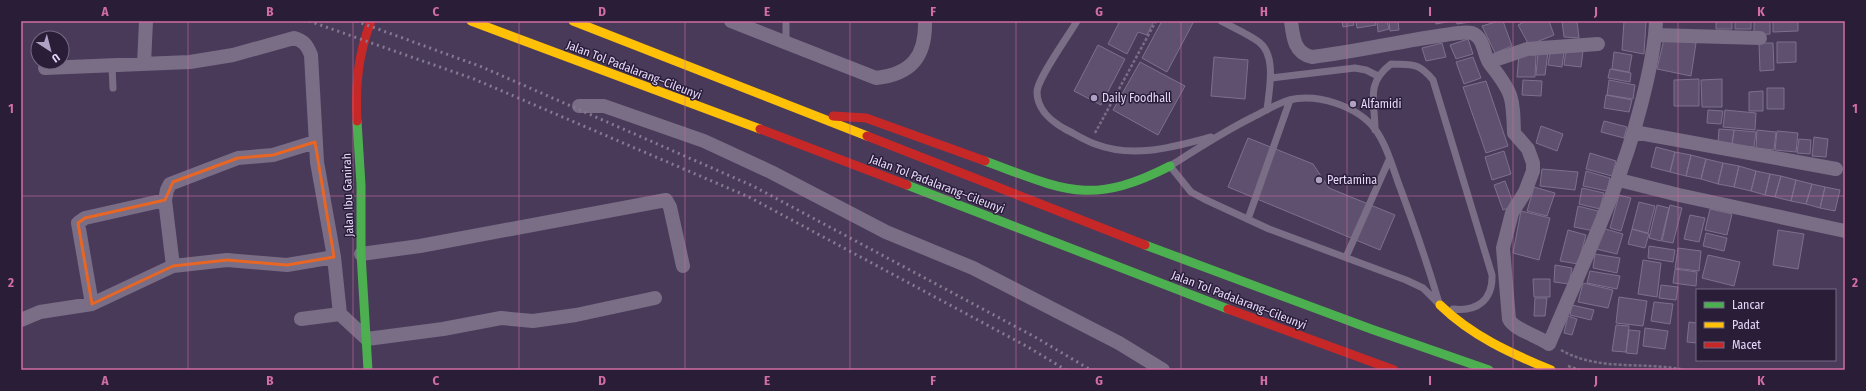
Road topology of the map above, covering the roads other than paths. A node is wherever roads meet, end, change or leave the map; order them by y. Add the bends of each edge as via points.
1 (146, 21) edge
2 (371, 21) edge
3 (471, 21) edge
4 (573, 21) edge
5 (731, 21) edge
6 (786, 21) edge
7 (925, 21) edge
8 (1077, 21) edge
9 (1221, 21) edge
10 (1290, 21) edge
11 (1655, 28) edge
12 (1760, 38) dead end
13 (786, 43) junction
14 (1598, 44) dead end
15 (1489, 62) junction
16 (144, 64) junction
17 (112, 66) junction
18 (70, 67) edge
19 (1378, 76) junction
20 (1271, 78) junction
21 (112, 88) dead end
22 (1290, 100) junction
23 (579, 106) dead end
24 (1267, 110) junction
25 (812, 114) junction
26 (1375, 130) junction
27 (1634, 132) junction
28 (1217, 135) junction
29 (315, 142) junction
30 (1390, 160) junction
31 (1170, 166) junction
32 (1836, 169) dead end
33 (1619, 180) junction
34 (165, 200) junction
35 (1248, 219) junction
36 (1845, 231) edge
37 (362, 254) junction
38 (334, 257) junction
39 (1346, 257) junction
40 (173, 266) junction
41 (683, 266) dead end
42 (655, 298) dead end
43 (92, 304) junction
44 (1440, 305) junction
45 (340, 314) junction
46 (301, 319) dead end
47 (21, 320) edge
48 (367, 339) junction
49 (368, 370) edge
50 (1163, 370) edge
51 (1394, 370) edge
52 (1489, 370) edge
53 (1551, 370) edge

1 - 16 street
2 - 37 main road, Jalan Ibu Ganirah via 362,44 356,99
3 - 51 main road, Jalan Tol Padalarang–Cileunyi
4 - 25 main road, Jalan Tol Padalarang–Cileunyi
5 - 13 street
6 - 13 lane
7 - 13 street via 923,49 917,60 891,77 876,78
8 - 28 lane via 1043,77 1037,92 1041,109 1052,122 1090,142 1122,151 1148,152
9 - 20 lane via 1260,43 1270,59
10 - 15 street via 1296,48 1306,56 1471,33 1477,36 1484,47
11 - 12 street
11 - 27 street via 1646,86
14 - 15 street via 1527,49
15 - 33 street via 1505,82 1511,95 1514,104 1514,133 1528,149 1533,163 1533,171 1525,192 1512,213 1503,248 1511,324 1549,344
16 - 17 street
16 - 29 street via 190,62 233,55 294,38 302,41 311,54
17 - 18 street
17 - 21 lane
19 - 20 lane via 1355,68
19 - 26 lane via 1373,93
19 - 44 lane via 1391,64 1414,65 1424,68 1433,80 1492,275 1489,294 1476,306 1462,310
20 - 24 lane
22 - 24 lane
22 - 26 lane via 1316,99 1340,104
22 - 35 lane
23 - 50 street via 604,106 718,147 886,232 973,268 1119,343
24 - 28 lane
25 - 31 main road via 866,118 1059,188 1077,192 1112,190 1139,182
25 - 52 main road, Jalan Tol Padalarang–Cileunyi via 1165,253
26 - 30 lane
27 - 32 street
27 - 33 street
28 - 31 lane
29 - 34 street via 273,155 238,158 173,182 168,187
29 - 38 street
30 - 39 lane
30 - 44 lane via 1420,240
31 - 35 lane via 1191,192
33 - 36 street
34 - 40 street
34 - 43 street via 85,218 78,223
35 - 39 lane
37 - 41 street via 420,246 666,200 670,207
37 - 48 main road, Jalan Ibu Ganirah
38 - 40 street via 287,264 227,260
38 - 45 street
39 - 44 lane via 1423,288
40 - 43 street
42 - 48 street via 576,315 533,321 501,318
43 - 47 street via 40,312
44 - 53 main road via 1453,319 1487,340
45 - 46 street
45 - 48 street
48 - 49 main road, Jalan Ibu Ganirah

